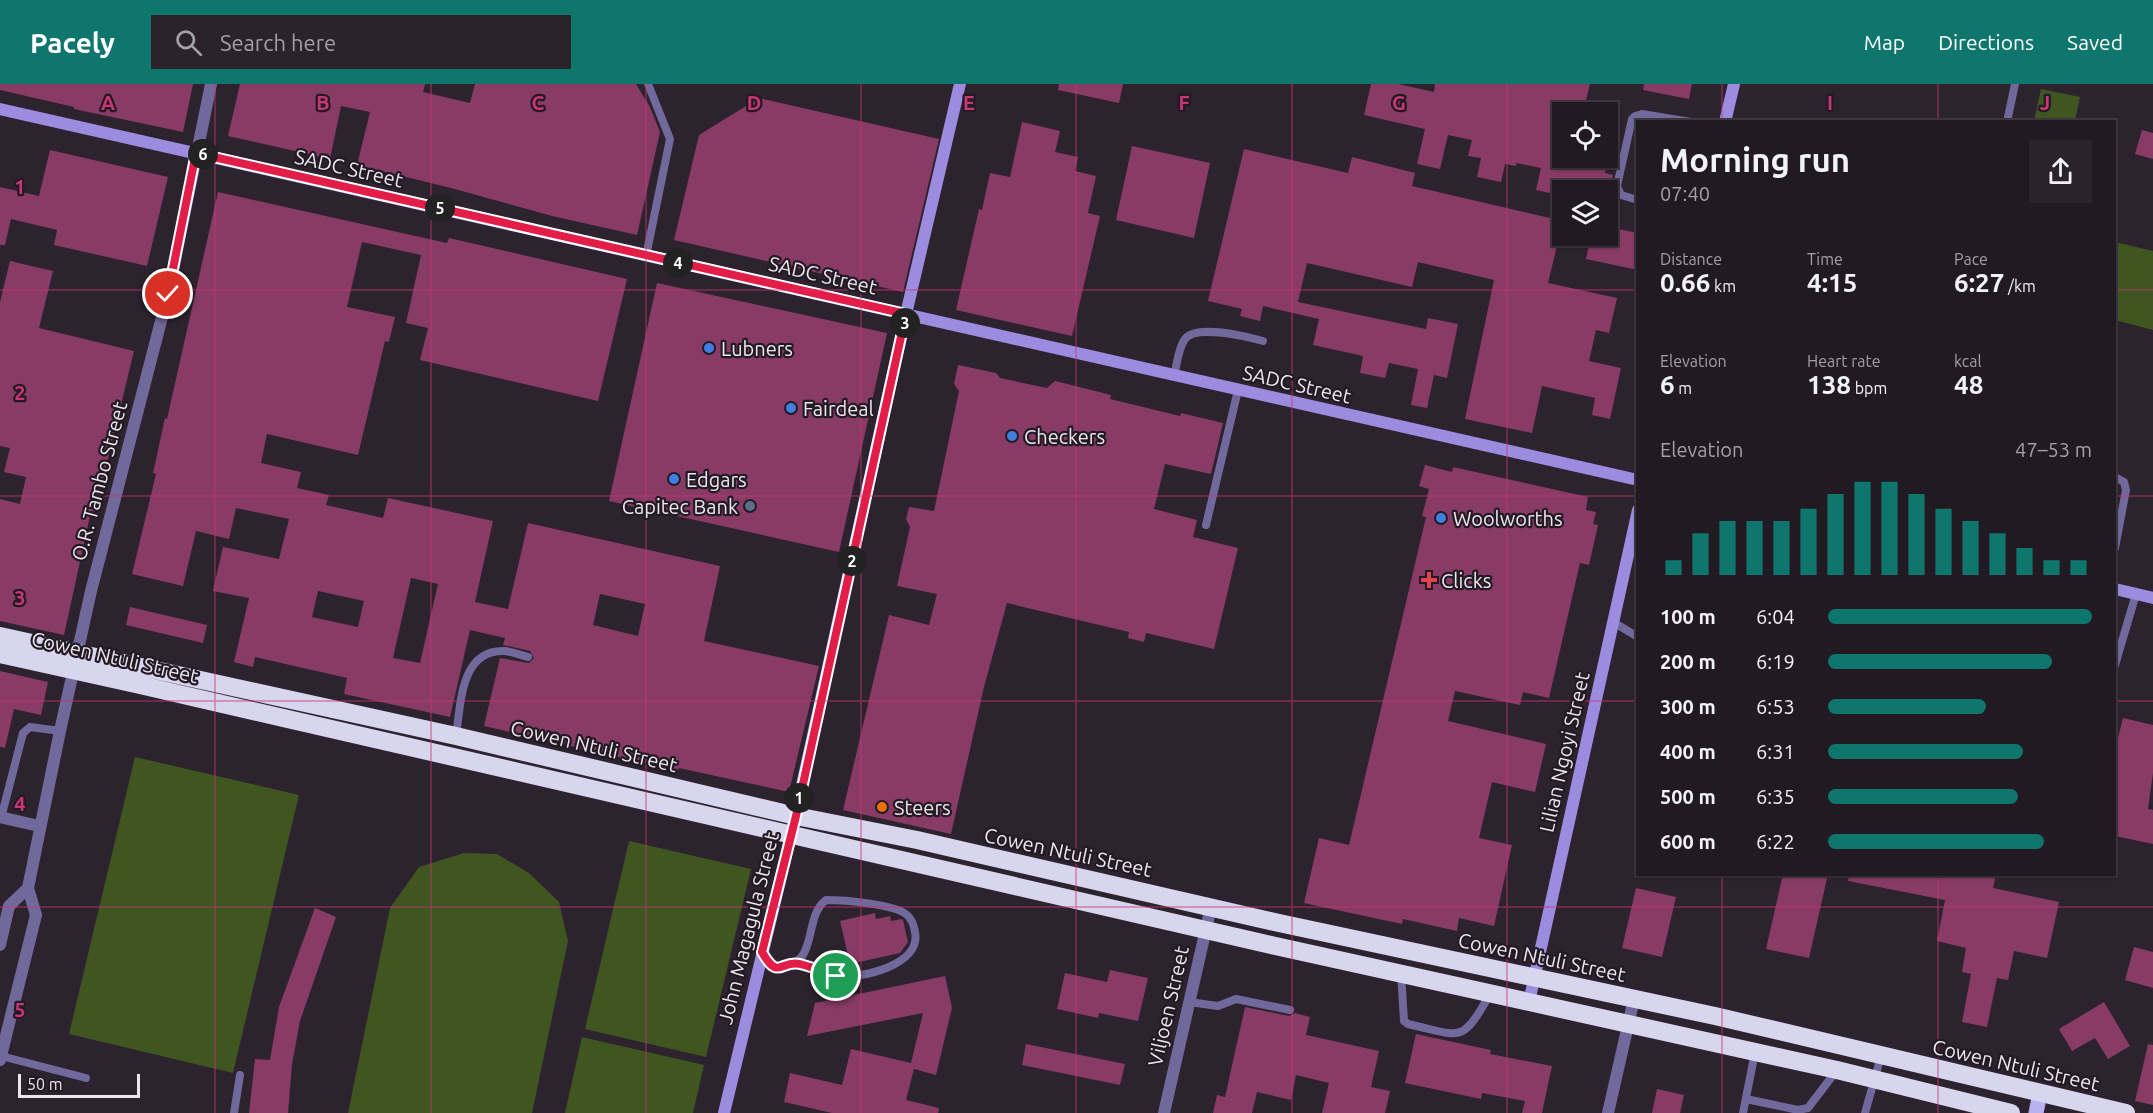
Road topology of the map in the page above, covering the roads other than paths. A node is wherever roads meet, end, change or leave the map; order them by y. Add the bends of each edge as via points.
1 (211, 84) edge
2 (648, 84) edge
3 (960, 84) edge
4 (1734, 84) edge
5 (2015, 84) edge
6 (0, 109) edge
7 (1679, 120) edge
8 (1725, 120) edge
9 (2007, 120) edge
10 (196, 153) junction
11 (1636, 199) edge
12 (646, 256) junction
13 (906, 314) junction
14 (1263, 341) dead end
15 (1174, 376) junction
16 (1238, 390) junction
17 (2116, 478) edge
18 (1636, 480) edge
19 (1636, 519) edge
20 (1206, 525) dead end
21 (2116, 543) edge
22 (2116, 590) edge
23 (2136, 594) junction
24 (2153, 598) edge
25 (1613, 622) junction
26 (0, 636) edge
27 (1636, 636) edge
28 (77, 652) junction
29 (0, 654) edge
30 (528, 657) dead end
31 (2116, 662) edge
32 (73, 671) junction
33 (60, 731) junction
34 (456, 736) junction
35 (796, 816) junction
36 (1, 817) edge
37 (39, 826) junction
38 (791, 835) junction
39 (28, 888) junction
40 (1211, 907) junction
41 (1205, 930) junction
42 (0, 945) edge
43 (762, 952) junction
44 (797, 963) junction
45 (1401, 974) junction
46 (1534, 978) junction
47 (1491, 993) junction
48 (1634, 999) junction
49 (1189, 1002) junction
50 (1529, 1002) junction
51 (1290, 1010) dead end
52 (1629, 1023) junction
53 (4, 1024) edge
54 (1755, 1051) junction
55 (1881, 1056) junction
56 (1, 1058) edge
57 (1837, 1070) junction
58 (240, 1075) dead end
59 (86, 1078) dead end
60 (1875, 1079) junction
61 (2040, 1094) junction
62 (1746, 1099) junction
63 (234, 1113) edge
64 (724, 1113) edge
65 (1164, 1113) edge
66 (1608, 1113) edge
67 (1743, 1113) edge
68 (1864, 1113) edge
69 (2011, 1113) edge
70 (2036, 1113) edge
71 (2126, 1113) edge

1 - 10 street, O.R. Tambo Street
2 - 12 lane via 669,139
3 - 13 main road, John Magagula Street
4 - 8 main road
5 - 9 lane
6 - 10 main road, SADC Street
7 - 11 lane via 1642,114 1632,119 1617,186 1621,195
10 - 12 main road, SADC Street
10 - 28 street, O.R. Tambo Street via 161,323
12 - 13 main road, SADC Street
13 - 15 main road, SADC Street
13 - 35 main road, John Magagula Street
14 - 15 lane via 1222,333 1191,334 1184,341
15 - 16 main road, SADC Street
16 - 18 main road, SADC Street
16 - 20 lane
17 - 21 lane via 2124,482 2126,489
19 - 25 main road, Lilian Ngoyi Street
22 - 23 main road
23 - 24 main road
23 - 31 lane
25 - 27 lane
25 - 46 main road, Lilian Ngoyi Street
26 - 28 highway, Cowen Ntuli Street
28 - 32 street, O.R. Tambo Street
28 - 34 highway, Cowen Ntuli Street
29 - 32 highway, Cowen Ntuli Street
30 - 34 lane via 507,651 478,657 465,683
32 - 33 street, O.R. Tambo Street
32 - 38 highway, Cowen Ntuli Street
33 - 36 lane via 30,727 23,733
33 - 37 street, O.R. Tambo Street
34 - 35 highway, Cowen Ntuli Street
35 - 38 main road, John Magagula Street
35 - 40 highway, Cowen Ntuli Street
36 - 37 street
37 - 39 street, O.R. Tambo Street
38 - 41 highway, Cowen Ntuli Street
38 - 43 main road, John Magagula Street
39 - 42 street via 9,906
39 - 53 street, O.R. Tambo Street via 36,915
40 - 41 street, Viljoen Street
40 - 46 highway, Cowen Ntuli Street
41 - 45 highway, Cowen Ntuli Street
41 - 49 street, Viljoen Street
43 - 44 lane via 773,966
43 - 64 main road, John Magagula Street
44 - 44 lane via 803,957 818,909 826,900 849,900 904,913 915,933 915,946 909,955 876,971 836,976
45 - 47 highway, Cowen Ntuli Street
45 - 47 lane via 1404,1022 1453,1034 1466,1030
46 - 48 highway, Cowen Ntuli Street
46 - 50 main road, Lilian Ngoyi Street
47 - 50 highway, Cowen Ntuli Street
48 - 52 street
48 - 55 highway, Cowen Ntuli Street
49 - 51 lane via 1218,1006 1236,999
49 - 65 street, Viljoen Street
50 - 52 highway, Cowen Ntuli Street
52 - 54 highway, Cowen Ntuli Street
52 - 66 street
53 - 56 street, O.R. Tambo Street
54 - 57 highway, Cowen Ntuli Street
54 - 62 lane
55 - 60 lane
55 - 61 highway, Cowen Ntuli Street
56 - 59 lane
57 - 60 highway, Cowen Ntuli Street
57 - 62 lane via 1808,1108 1798,1110
58 - 63 lane
60 - 68 lane
60 - 69 highway, Cowen Ntuli Street
61 - 70 main road
61 - 71 highway, Cowen Ntuli Street
62 - 67 lane

